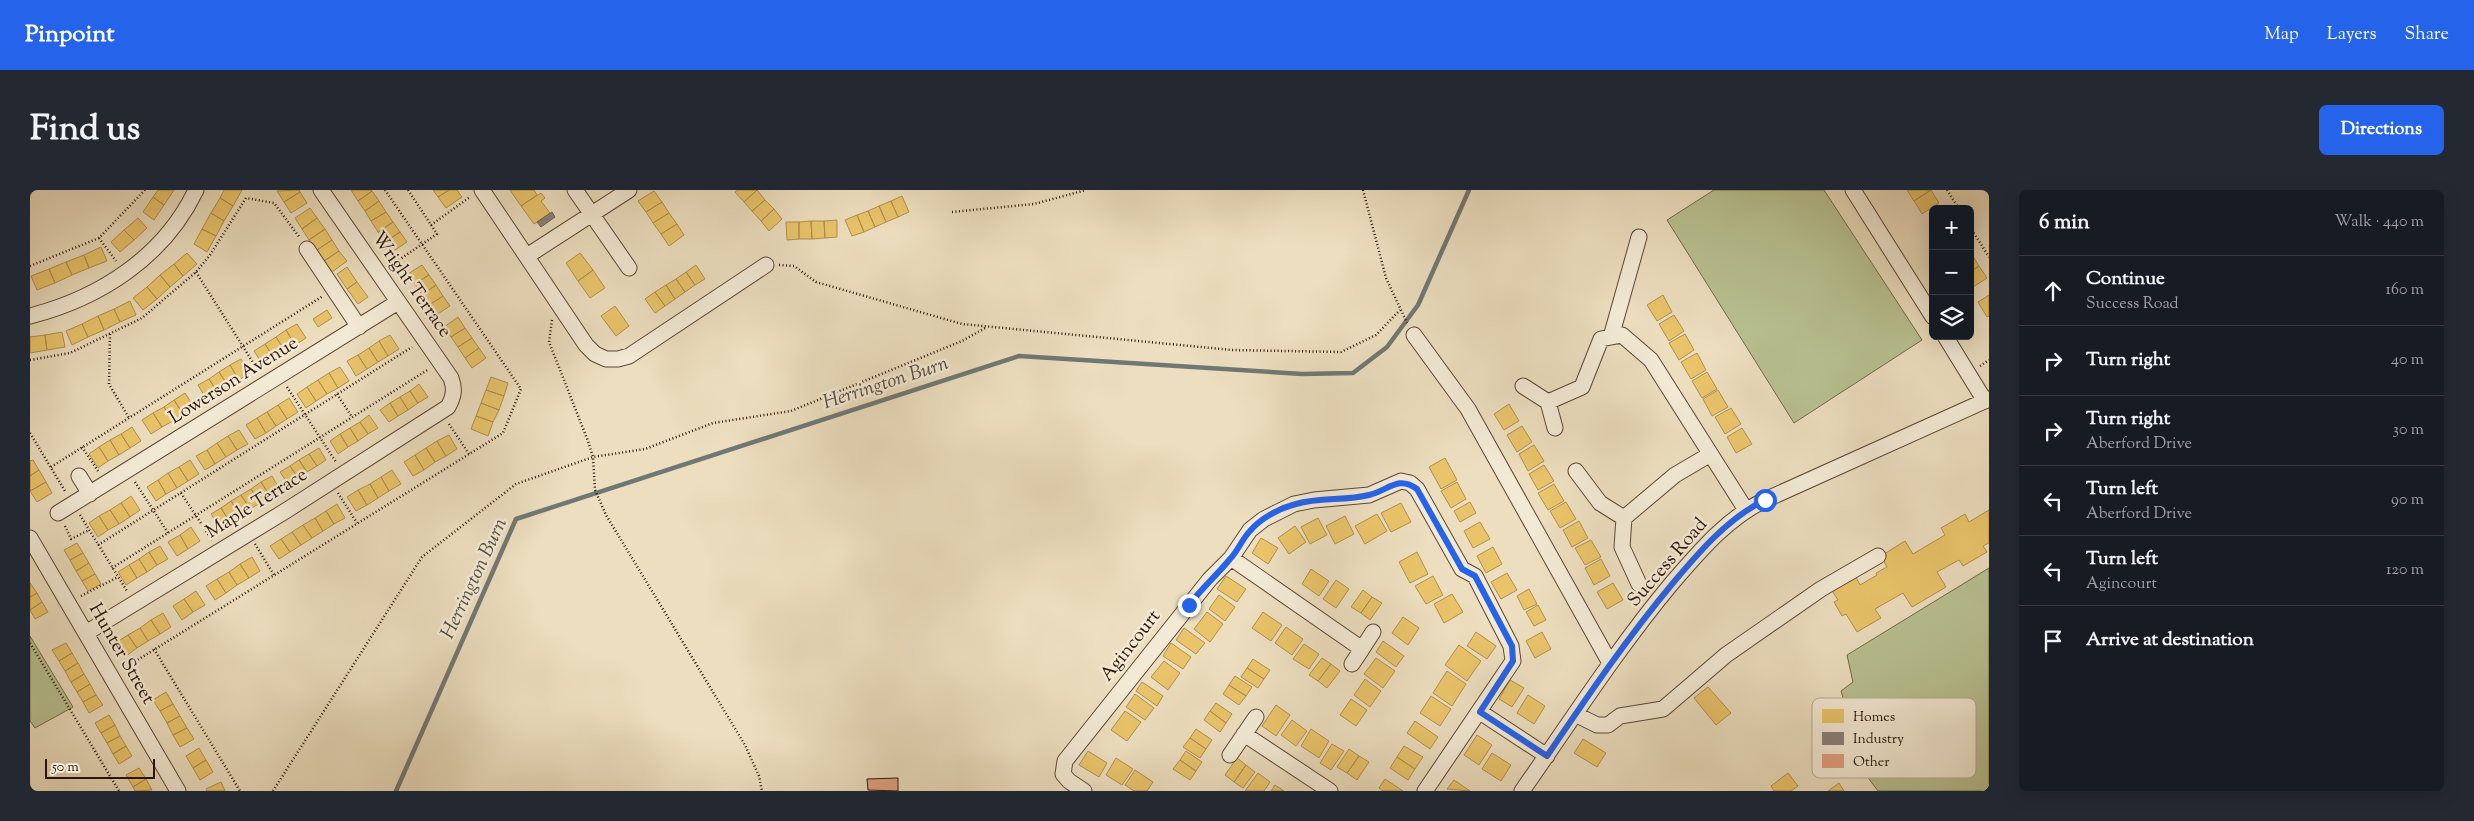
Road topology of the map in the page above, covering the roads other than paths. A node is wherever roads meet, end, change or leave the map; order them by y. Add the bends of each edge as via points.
1 (196, 190) edge
2 (321, 190) edge
3 (575, 190) edge
4 (629, 190) edge
5 (1853, 190) edge
6 (477, 193) edge
7 (592, 214) junction
8 (1639, 237) dead end
9 (307, 249) road end
10 (527, 256) junction
11 (766, 265) road end
12 (629, 268) dead end
13 (398, 302) junction
14 (1929, 311) edge
15 (30, 316) edge
16 (359, 327) junction
17 (1414, 335) dead end
18 (1611, 337) junction
19 (1948, 340) edge
20 (1523, 386) dead end
21 (1987, 400) edge
22 (1548, 402) junction
23 (444, 409) joint
24 (1554, 428) dead end
25 (1709, 455) junction
26 (1576, 471) dead end
27 (78, 476) dead end
28 (90, 494) junction
29 (64, 509) road end
30 (1746, 510) junction
31 (1624, 518) junction
32 (30, 538) edge
33 (1878, 556) dead end
34 (1231, 558) junction
35 (1639, 584) dead end
36 (1372, 632) dead end
37 (86, 633) junction
38 (1362, 649) junction
39 (1610, 663) junction
40 (1352, 664) dead end
41 (1480, 712) junction
42 (1576, 714) junction
43 (1256, 716) dead end
44 (1244, 734) junction
45 (1230, 755) dead end
46 (1547, 756) junction
47 (178, 791) edge
48 (1084, 791) edge
49 (1330, 791) edge
50 (1425, 791) edge
51 (1522, 791) edge

1 - 15 street via 175,226 125,274 75,302
2 - 13 street, Wright Terrace
3 - 7 street
4 - 7 street
5 - 14 street
6 - 10 street
7 - 10 street
7 - 12 street
8 - 18 street
9 - 16 street
10 - 11 street via 586,345 606,359 618,359 642,349
13 - 16 street, Lowerson Avenue
13 - 23 street, Wright Terrace via 454,388 453,398
16 - 28 street, Lowerson Avenue
17 - 39 street via 1468,409
18 - 22 street via 1601,339 1582,387
18 - 25 street via 1622,335 1651,360
19 - 21 street
20 - 22 street
21 - 30 street, Success Road
22 - 24 street
23 - 37 street, Maple Terrace via 249,534
25 - 30 street
25 - 31 street via 1675,475
26 - 31 street via 1600,503
27 - 28 street
28 - 29 street, Lowerson Avenue
30 - 39 street, Success Road via 1690,562
31 - 35 street via 1622,544
32 - 37 street, Hunter Street
33 - 42 street via 1821,590 1726,655 1663,709 1620,716 1608,725 1597,725
34 - 38 street
34 - 41 street, Agincourt via 1250,530 1294,504 1369,495 1401,481 1410,483 1417,489 1462,569 1475,576 1512,646 1513,661
34 - 48 street, Agincourt via 1210,579 1065,761 1063,774
36 - 38 street
37 - 47 street, Hunter Street
38 - 40 street
39 - 42 street, Success Road
41 - 46 street
41 - 50 street
42 - 46 street, Success Road
43 - 44 street
44 - 45 street
44 - 49 street
46 - 51 street, Success Road

